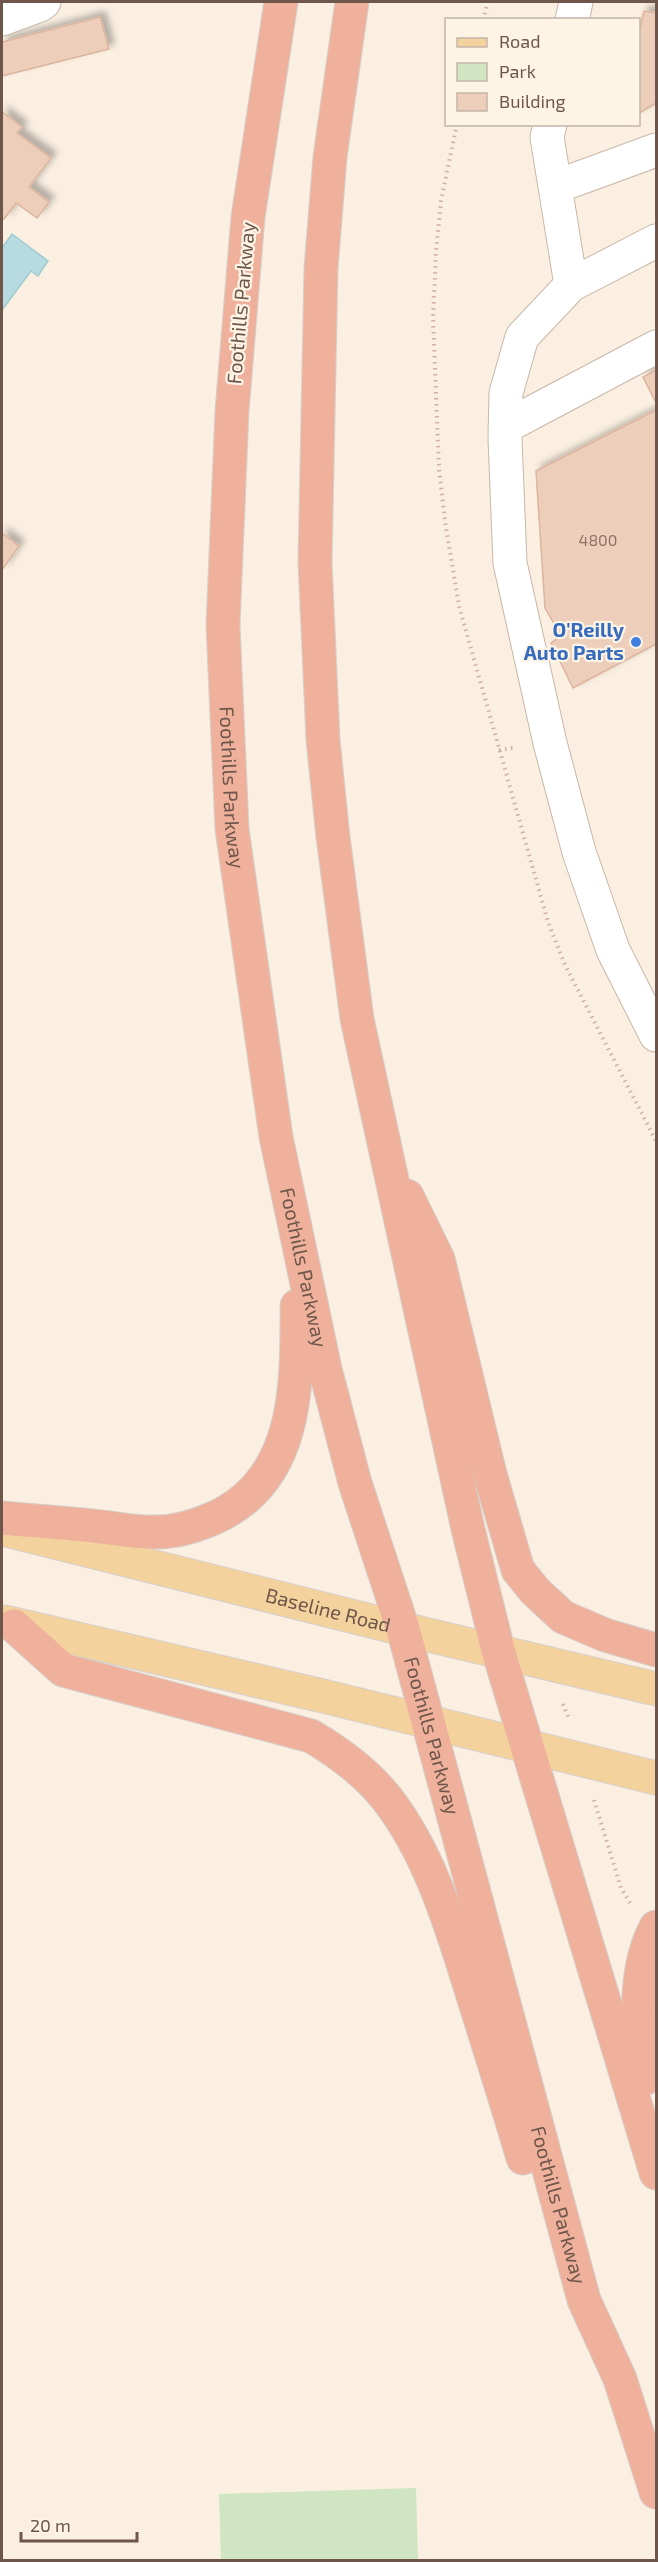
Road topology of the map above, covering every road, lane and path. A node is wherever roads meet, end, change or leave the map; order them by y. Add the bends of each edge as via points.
1 (44, 2) edge
2 (281, 2) edge
3 (352, 2) edge
4 (488, 2) edge
5 (576, 2) edge
6 (484, 18) edge
7 (572, 18) edge
8 (2, 19) edge
9 (550, 126) edge
10 (657, 150) edge
11 (555, 187) junction
12 (657, 241) edge
13 (571, 285) junction
14 (657, 347) edge
15 (505, 427) junction
16 (657, 1035) edge
17 (384, 1149) junction
18 (297, 1244) junction
19 (2, 1518) edge
20 (2, 1529) edge
21 (8, 1623) edge
22 (403, 1629) junction
23 (498, 1650) junction
24 (657, 1650) edge
25 (657, 1689) edge
26 (427, 1722) junction
27 (526, 1745) junction
28 (657, 1778) edge
29 (600, 1823) dead end
30 (653, 1932) edge
31 (657, 2164) edge
32 (657, 2174) edge
33 (584, 2300) junction
34 (657, 2492) edge

1 - 8 lane
2 - 18 highway, Foothills Parkway via 248,217 238,316 223,625 232,829 271,1102
3 - 17 highway via 330,157 321,268 315,562 322,729 333,837 357,1019
4 - 6 path
5 - 7 lane
9 - 11 lane via 547,137
10 - 11 lane
11 - 13 lane
12 - 13 lane
13 - 15 lane via 522,337 506,393
14 - 15 lane
15 - 16 lane via 510,563 550,743 579,852 613,950
17 - 23 highway
17 - 24 highway via 438,1259 490,1474 518,1570 563,1617 605,1635
18 - 19 highway via 297,1372 290,1416 281,1449 253,1492 230,1510 195,1526 157,1532
18 - 22 highway, Foothills Parkway via 355,1483
20 - 22 main road, Baseline Road
21 - 26 main road
21 - 33 highway via 63,1670 311,1736 338,1751 387,1798 410,1830 449,1918 551,2248
22 - 23 main road, Baseline Road
22 - 26 highway, Foothills Parkway
23 - 25 main road, Baseline Road
23 - 27 highway
26 - 27 main road
26 - 33 highway, Foothills Parkway
27 - 28 main road
27 - 32 highway
29 - 30 path via 621,1888
30 - 31 highway via 639,1989 639,2048
33 - 34 highway, Foothills Parkway via 620,2379

